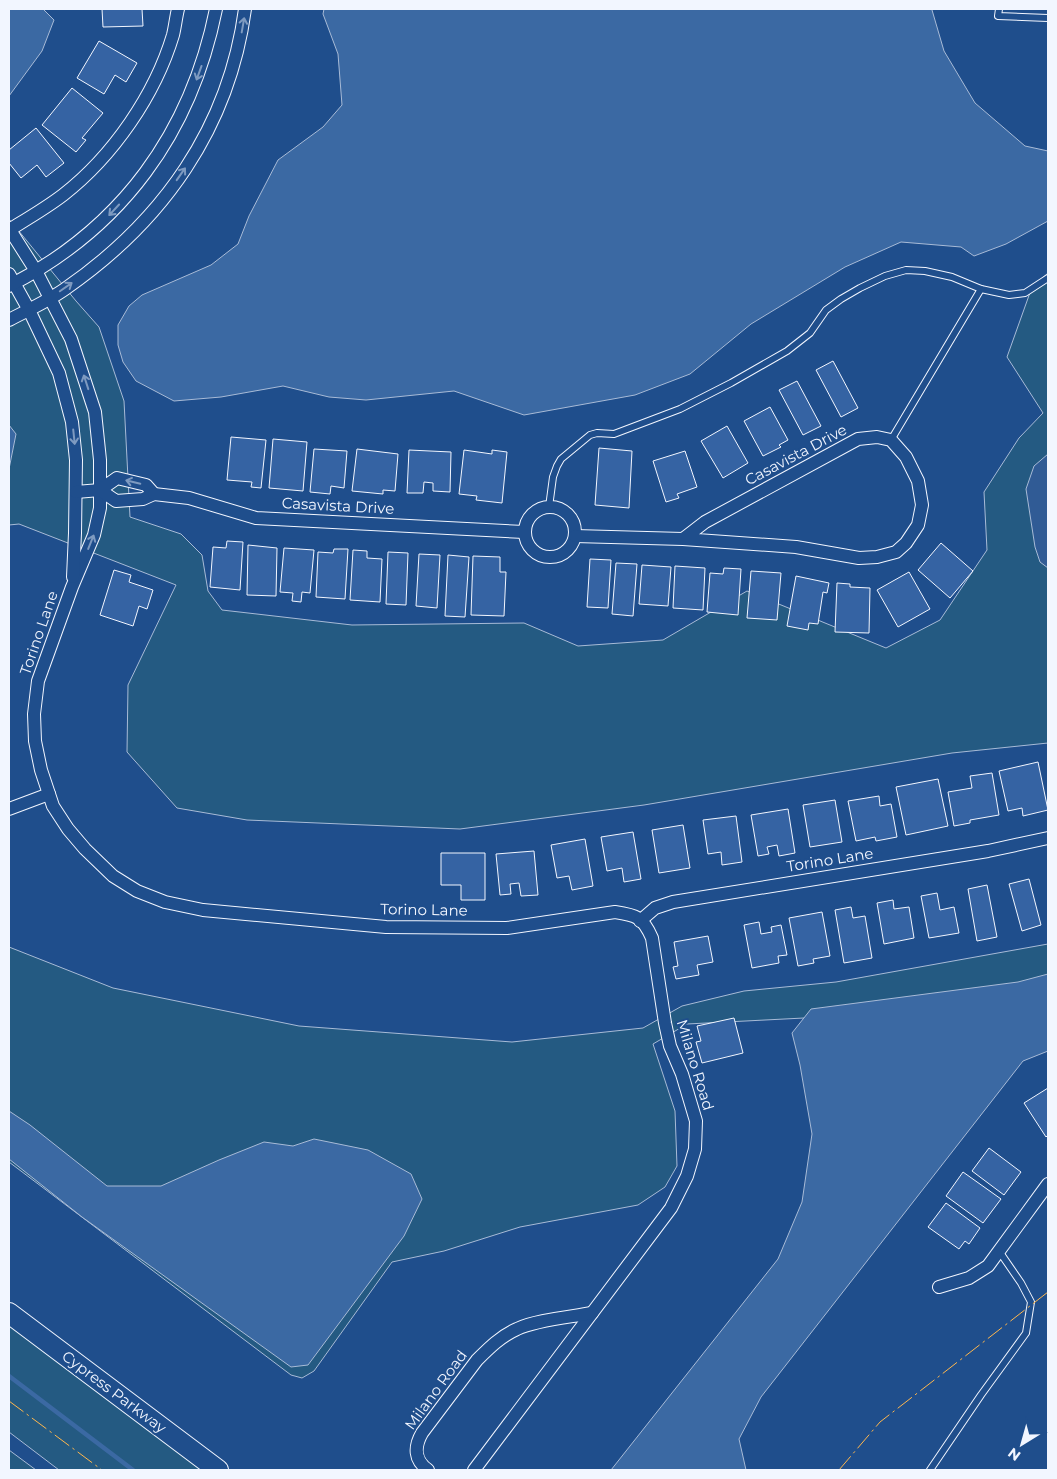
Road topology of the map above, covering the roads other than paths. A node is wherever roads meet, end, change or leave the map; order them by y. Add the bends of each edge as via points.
1 (178, 9) edge
2 (216, 9) edge
3 (245, 9) edge
4 (999, 9) edge
5 (1048, 18) edge
6 (9, 230) edge
7 (36, 270) junction
8 (1048, 278) edge
9 (11, 281) edge
10 (981, 289) junction
11 (50, 298) junction
12 (29, 310) junction
13 (9, 320) edge
14 (891, 440) junction
15 (100, 490) junction
16 (76, 492) junction
17 (154, 494) junction
18 (549, 507) junction
19 (524, 532) junction
20 (575, 536) junction
21 (684, 538) junction
22 (72, 587) junction
23 (49, 794) junction
24 (9, 809) edge
25 (1048, 838) edge
26 (640, 921) junction
27 (1048, 1184) edge
28 (999, 1252) junction
29 (939, 1287) dead end
30 (9, 1313) edge
31 (592, 1313) junction
32 (218, 1470) edge
33 (428, 1470) edge
34 (474, 1470) edge
35 (930, 1470) edge

1 - 6 street via 163,62 125,130 98,163 64,194
2 -> 7 street via 199,72 185,107 148,169 109,215 80,240
11 -> 3 street via 122,244 150,215 183,172 222,101 235,62
4 - 5 lane via 998,16
6 - 7 street, Torino Lane
7 - 9 street
7 - 11 street, Torino Lane
8 - 10 lane via 1025,293 1009,295
9 - 12 street, Torino Lane
10 - 14 lane
10 - 18 lane via 952,277 906,270 860,288 826,310 810,332 787,351 731,384 647,422 614,434 597,433 584,440 561,458 553,477
11 - 12 street
15 -> 11 street, Torino Lane via 95,412 71,339
12 - 13 street
12 -> 16 street, Torino Lane via 59,373 72,422
14 - 21 street, Casavista Drive via 877,437 858,440 705,522
14 - 21 street via 906,457 918,481 922,505 918,525 896,552 859,558 796,547
15 - 16 street
15 - 17 street, Casavista Drive via 116,501 143,499
17 -> 15 street, Casavista Drive via 146,485 118,478
22 -> 15 street, Torino Lane via 94,535
16 - 22 street, Torino Lane
17 - 19 street, Casavista Drive via 189,498 256,518
18 - 19 street via 530,516
18 - 20 street via 567,514 575,528
19 - 20 street via 536,554 552,558 567,551
20 - 21 street
22 - 23 street, Torino Lane via 38,681 34,714 35,741
23 - 24 street
23 - 26 street, Torino Lane via 68,829 113,876 137,891 165,902 203,910 386,927 506,928 615,912 632,914
25 - 26 street, Torino Lane via 988,851 673,902 655,908
26 - 31 street, Milano Road via 646,925 652,938 664,1023 696,1121 695,1149 687,1176 671,1208
27 - 28 street
28 - 29 street via 988,1266 969,1278
28 - 35 lane via 1031,1302 1026,1333
30 - 32 main road, Cypress Parkway
31 - 33 street, Milano Road via 531,1324 517,1329 486,1350 417,1442 418,1459
31 - 34 street, Milano Road

